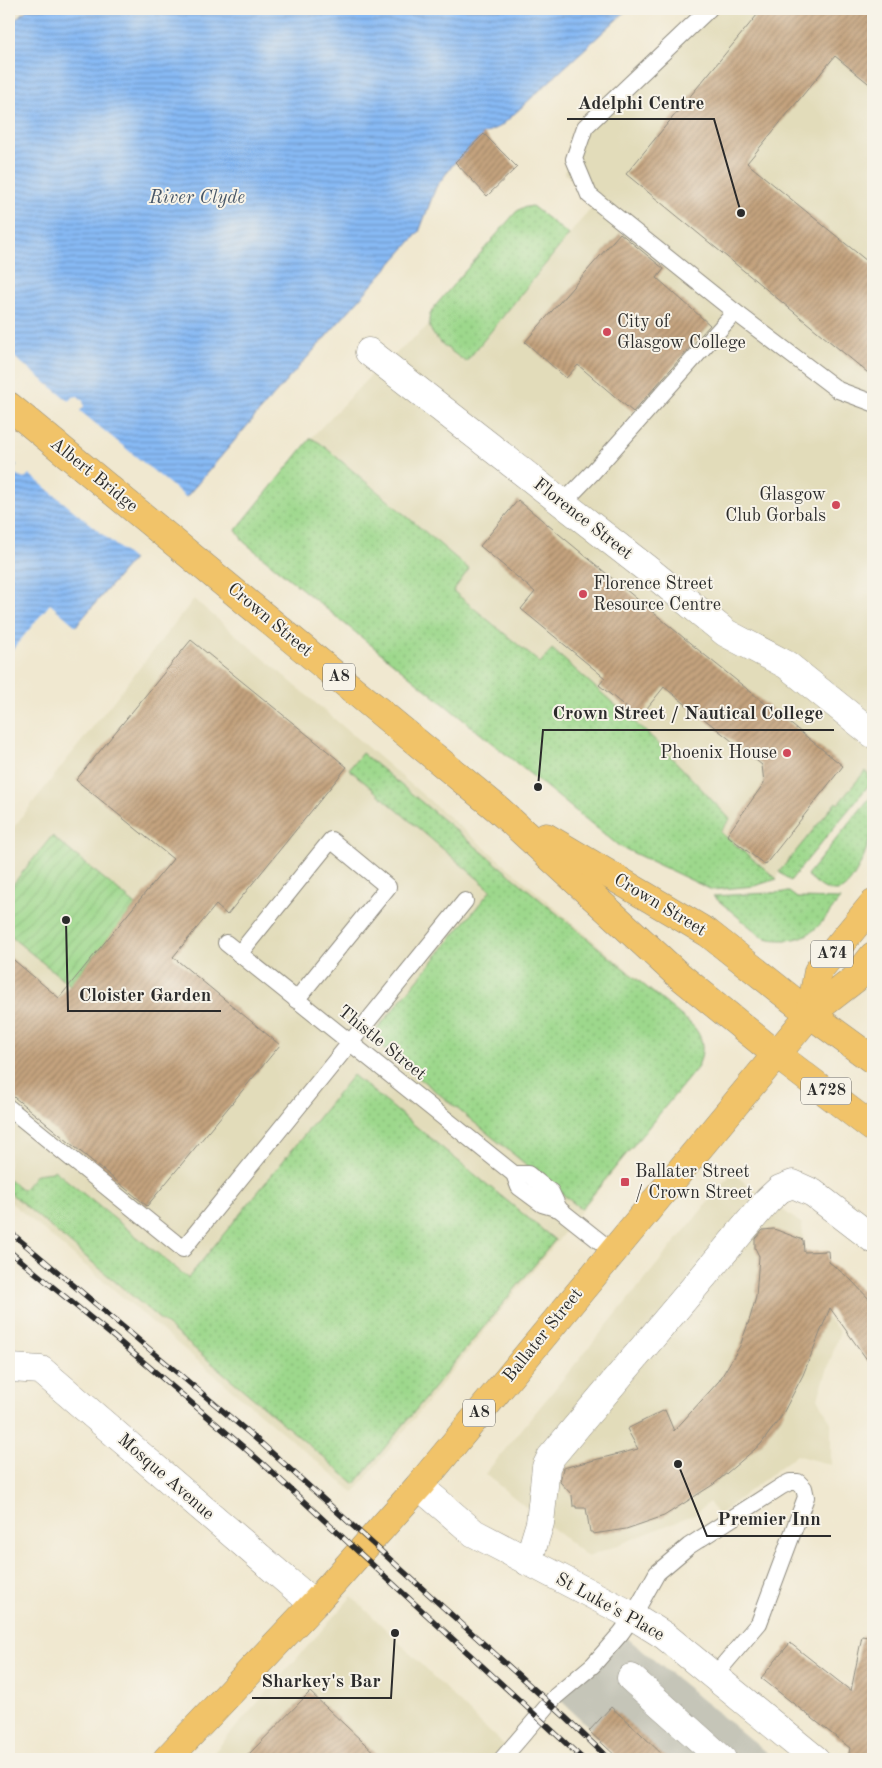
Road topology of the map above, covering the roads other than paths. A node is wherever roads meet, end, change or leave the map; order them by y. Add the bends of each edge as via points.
1 (709, 9) edge
2 (735, 312) junction
3 (369, 352) dead end
4 (873, 403) edge
5 (9, 406) edge
6 (562, 504) junction
7 (179, 545) joint
8 (873, 734) edge
9 (499, 810) junction
10 (465, 901) dead end
11 (873, 904) edge
12 (226, 943) dead end
13 (239, 954) junction
14 (873, 956) edge
15 (296, 1000) junction
16 (810, 1014) junction
17 (350, 1042) junction
18 (777, 1055) junction
19 (873, 1060) edge
20 (9, 1108) edge
21 (873, 1128) edge
22 (873, 1239) edge
23 (612, 1251) junction
24 (11, 1368) dead end
25 (419, 1486) junction
26 (528, 1562) junction
27 (314, 1604) junction
28 (633, 1616) junction
29 (714, 1676) junction
30 (631, 1678) dead end
31 (505, 1758) edge
32 (167, 1759) edge
33 (722, 1759) edge
34 (815, 1759) edge

1 - 2 lane via 585,127 574,159 589,195
2 - 4 lane via 838,390
2 - 6 lane
3 - 6 street, Florence Street
5 - 7 main road, Albert Bridge / A8
6 - 8 street, Florence Street via 726,633 787,666
7 - 9 main road, Crown Street / A8
9 - 16 main road, Crown Street / A8 via 708,933
9 - 18 main road, Crown Street / A8 via 676,972
10 - 17 lane
11 - 16 main road, Ballater Street / A74 via 818,971
12 - 13 lane, Thistle Street
13 - 15 lane, Thistle Street
13 - 15 lane via 331,840 388,887
14 - 16 main road, Ballater Street / A74 via 855,979
15 - 17 lane, Thistle Street
16 - 18 main road, Ballater Street / A8
16 - 19 main road, Crown Street
17 - 20 lane via 183,1249
17 - 23 lane, Thistle Street via 514,1174 528,1174 551,1192 559,1209
18 - 21 main road, A728
18 - 23 main road, Ballater Street / A8
22 - 26 street via 813,1193 794,1184 780,1189 551,1457 546,1467 540,1524
23 - 25 main road, Ballater Street / A8
24 - 27 street, Mosque Avenue via 41,1370
25 - 26 street, St Luke's Place via 474,1533
25 - 27 main road, Ballater Street / A8
26 - 28 street, St Luke's Place
27 - 32 main road, Ballater Street / A8
28 - 29 street, St Luke's Place via 665,1636
28 - 29 lane via 657,1573 689,1546 782,1486 798,1482 806,1497 760,1623
28 - 31 lane via 593,1665 556,1696
29 - 34 street, St Luke's Place
30 - 33 street

